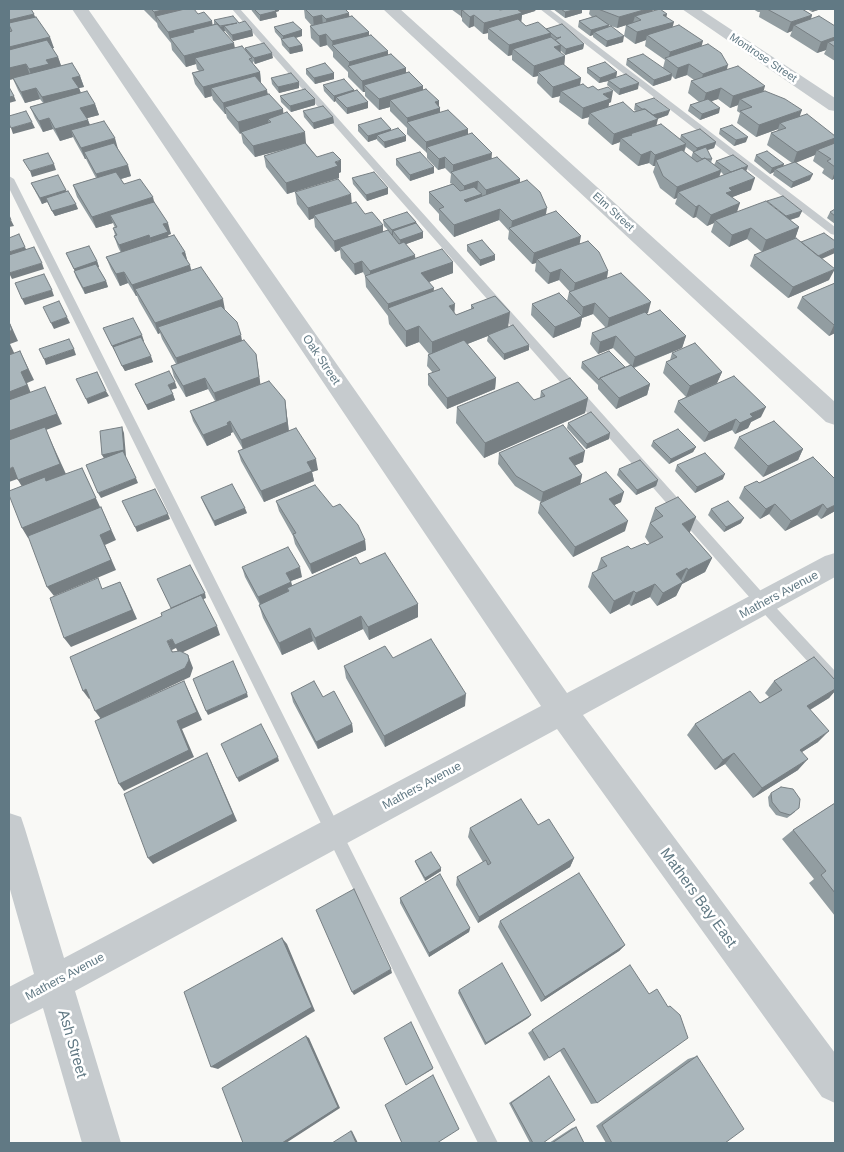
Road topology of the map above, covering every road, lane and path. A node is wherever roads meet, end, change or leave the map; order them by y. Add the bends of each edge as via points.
1 (80, 9) edge
2 (236, 9) edge
3 (391, 9) edge
4 (544, 9) edge
5 (690, 9) edge
6 (835, 106) edge
7 (9, 179) edge
8 (835, 232) edge
9 (835, 416) edge
10 (835, 564) edge
11 (763, 603) junction
12 (835, 681) edge
13 (562, 711) junction
14 (9, 829) edge
15 (334, 832) junction
16 (54, 982) junction
17 (9, 1007) edge
18 (835, 1084) edge
19 (101, 1143) edge
20 (488, 1143) edge

1 - 13 street, Oak Street
2 - 11 lane
3 - 9 street, Elm Street
4 - 8 lane
5 - 6 street, Montrose Street
7 - 15 lane
10 - 11 street, Mathers Avenue
11 - 12 lane
11 - 13 street, Mathers Avenue
13 - 15 street, Mathers Avenue
13 - 18 street, Mathers Bay East
14 - 16 street, Ash Street
15 - 16 street, Mathers Avenue
15 - 20 lane
16 - 17 street, Mathers Avenue
16 - 19 street, Ash Street

